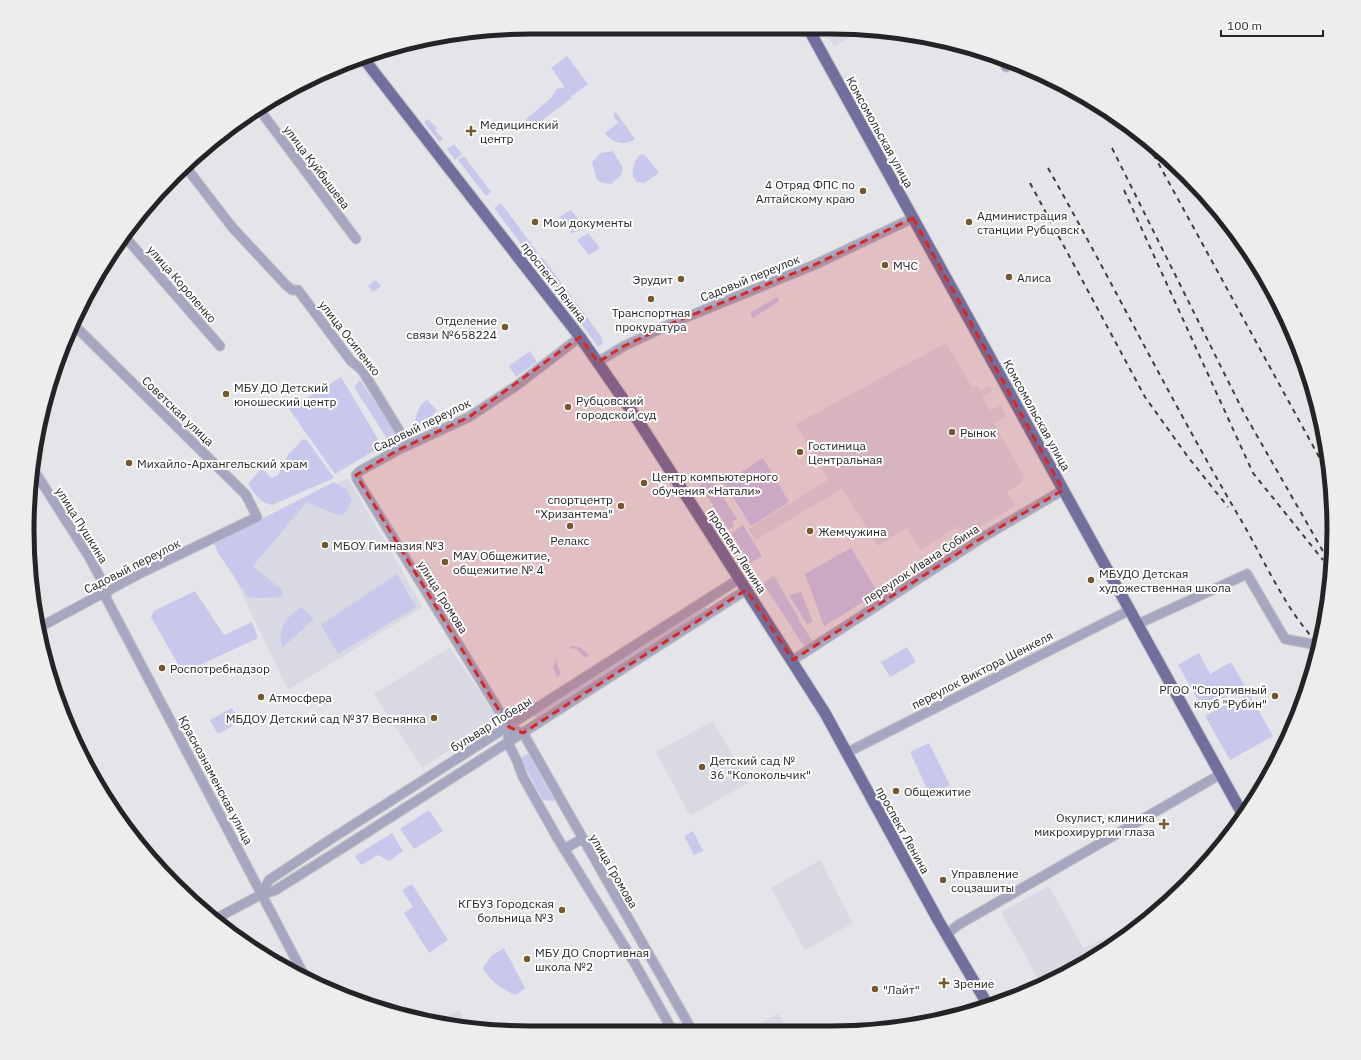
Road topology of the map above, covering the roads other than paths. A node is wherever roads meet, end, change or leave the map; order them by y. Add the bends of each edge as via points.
1 (811, 34) edge
2 (366, 62) edge
3 (262, 113) edge
4 (188, 170) edge
5 (912, 218) junction
6 (356, 239) dead end
7 (128, 240) edge
8 (77, 329) edge
9 (580, 337) junction
10 (220, 346) dead end
11 (598, 362) junction
12 (408, 445) junction
13 (37, 475) edge
14 (357, 480) joint
15 (1064, 490) junction
16 (258, 517) joint
17 (739, 579) junction
18 (746, 590) junction
19 (106, 593) junction
20 (1130, 610) junction
21 (1138, 624) junction
22 (44, 625) edge
23 (1313, 645) edge
24 (793, 660) junction
25 (509, 727) junction
26 (523, 733) junction
27 (508, 743) junction
28 (846, 753) junction
29 (1221, 774) junction
30 (380, 808) junction
31 (1240, 810) edge
32 (387, 819) junction
33 (332, 839) junction
34 (582, 840) junction
35 (564, 848) junction
36 (339, 851) junction
37 (262, 894) junction
38 (219, 917) edge
39 (947, 934) junction
40 (648, 954) junction
41 (634, 962) junction
42 (301, 970) edge
43 (986, 1001) edge
44 (671, 1026) edge
45 (690, 1026) edge

1 - 5 main road, Комсомольская улица
2 - 9 main road, проспект Ленина
3 - 6 street, улица Куйбышева
4 - 12 street, улица Осипенко via 232,227 286,285 292,290 298,290 350,361 362,370
5 - 11 street, Садовый переулок via 814,265 677,321 624,346
5 - 15 main road, Комсомольская улица
7 - 10 street, улица Короленко
8 - 16 street, Советская улица via 246,495
9 - 11 main road, проспект Ленина
9 - 12 street, Садовый переулок via 516,386 469,417
11 - 17 main road, проспект Ленина
12 - 14 street, Садовый переулок via 360,471 356,475
13 - 19 street, улица Пушкина via 88,555
14 - 25 street, улица Громова
15 - 20 main road, Комсомольская улица
15 - 24 street, переулок Ивана Собина via 985,536
16 - 19 street, Садовый переулок
17 - 18 main road, проспект Ленина
17 - 25 street, бульвар Победы
18 - 24 main road, проспект Ленина
18 - 26 street, бульвар Победы
19 - 22 street, Садовый переулок
19 - 37 street, Краснознаменская улица
20 - 21 main road, Комсомольская улица
20 - 28 street, переулок Виктора Шенкеля
21 - 23 street via 1247,574 1285,639
21 - 29 main road, Комсомольская улица
24 - 28 main road, проспект Ленина
25 - 26 street
25 - 27 street
25 - 30 street, бульвар Победы
26 - 27 street, бульвар Победы
26 - 34 street, улица Громова
27 - 32 street, бульвар Победы
27 - 35 street via 523,777
28 - 39 main road, проспект Ленина
29 - 31 main road, Комсомольская улица
29 - 39 street via 958,925
30 - 32 street
30 - 33 street, бульвар Победы
32 - 36 street, бульвар Победы
33 - 36 street
33 - 37 street, бульвар Победы via 269,880
34 - 35 street
34 - 40 street, улица Громова
35 - 41 street
36 - 37 street, бульвар Победы via 274,891
37 - 38 street, бульвар Победы
37 - 42 street, Краснознаменская улица
39 - 43 main road, проспект Ленина
40 - 41 street
40 - 45 street, улица Громова
41 - 44 street

